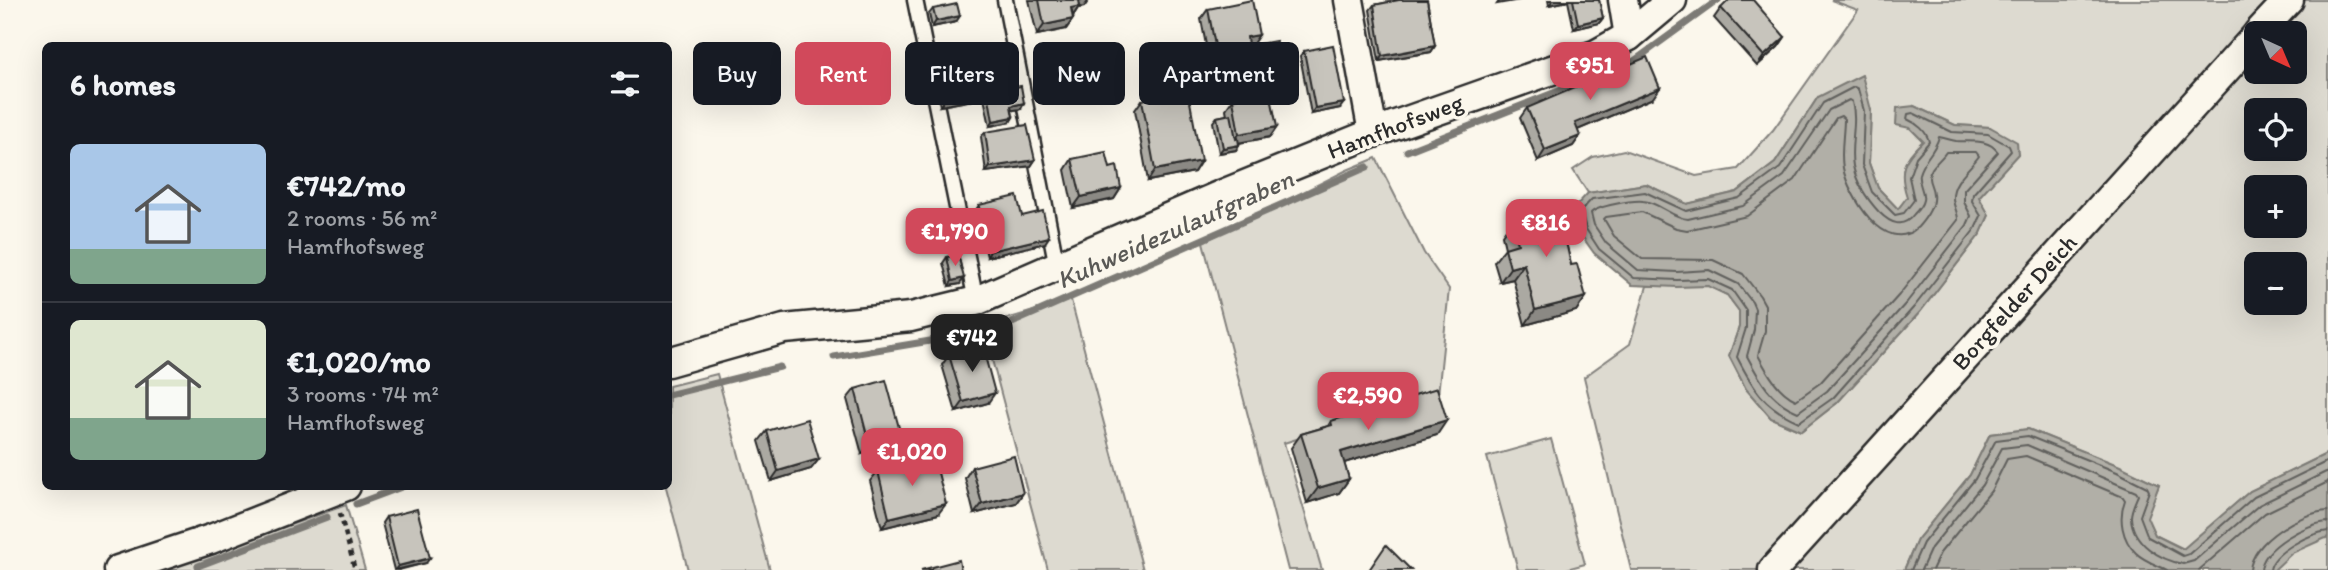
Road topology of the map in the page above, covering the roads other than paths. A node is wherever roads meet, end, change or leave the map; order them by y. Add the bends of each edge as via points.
1 (915, 0) edge
2 (1005, 0) edge
3 (1349, 0) edge
4 (1623, 0) edge
5 (1672, 0) edge
6 (2289, 0) edge
7 (2269, 21) edge
8 (1629, 36) junction
9 (2244, 48) edge
10 (1373, 133) junction
11 (1057, 267) junction
12 (976, 302) junction
13 (672, 361) edge
14 (337, 490) edge
15 (118, 570) edge
16 (1773, 570) edge

1 - 12 lane
2 - 11 lane
3 - 10 street
4 - 8 street
5 - 8 street, Hamfhofsweg
6 - 7 street, Borgfelder Deich
8 - 10 street, Hamfhofsweg via 1597,54
9 - 16 street, Borgfelder Deich
10 - 11 street, Hamfhofsweg
11 - 12 street, Hamfhofsweg
12 - 13 street, Hamfhofsweg via 911,317 784,329
14 - 15 street

